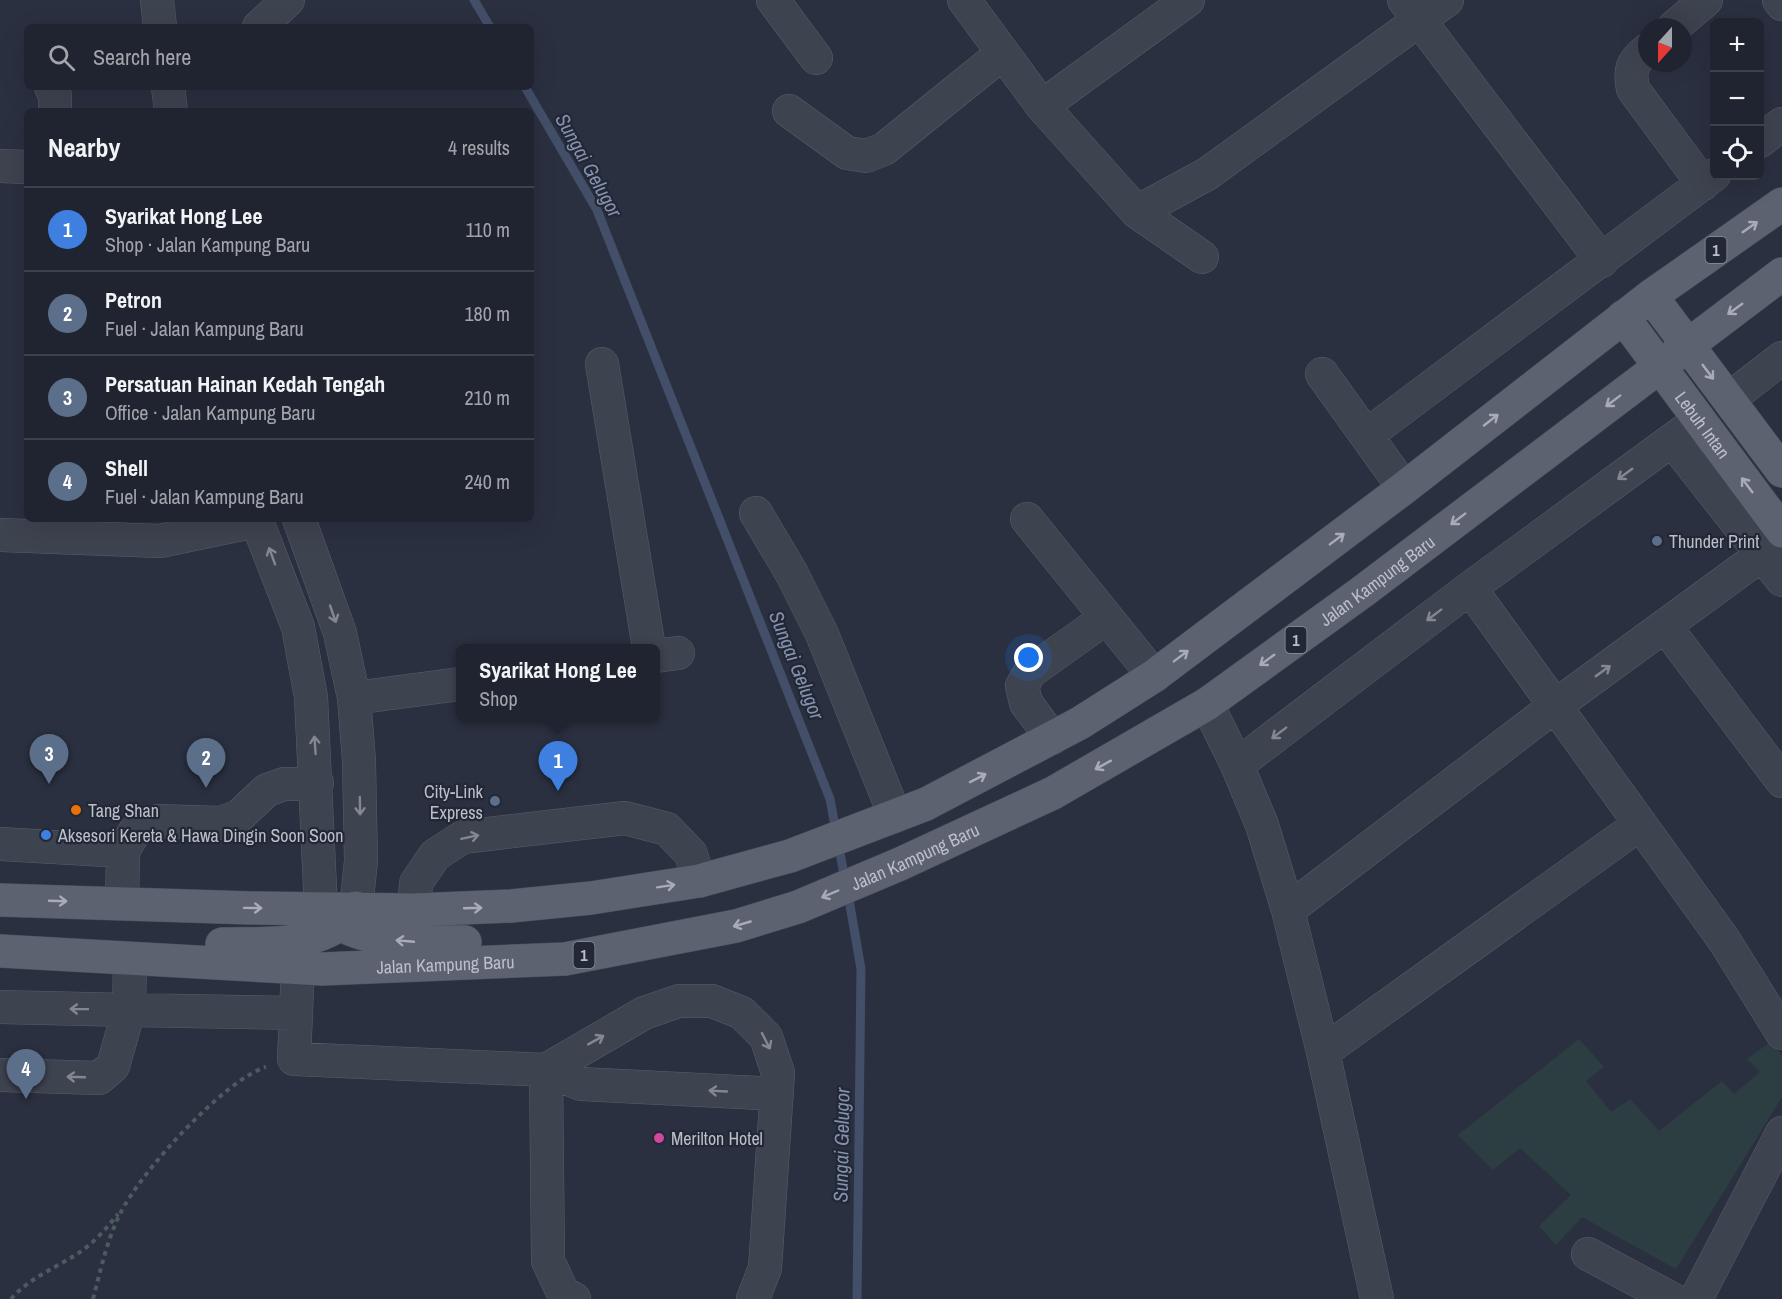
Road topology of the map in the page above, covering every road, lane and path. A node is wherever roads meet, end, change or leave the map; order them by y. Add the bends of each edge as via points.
1 (157, 0) edge
2 (288, 0) edge
3 (773, 0) edge
4 (964, 0) edge
5 (1447, 0) edge
6 (1706, 0) edge
7 (1779, 0) edge
8 (1177, 3) edge
9 (1782, 4) edge
10 (1412, 10) edge
11 (1685, 18) edge
12 (160, 24) edge
13 (262, 24) edge
14 (1003, 53) junction
15 (1638, 57) edge
16 (816, 58) dead end
17 (52, 90) edge
18 (168, 90) edge
19 (1042, 106) junction
20 (55, 108) edge
21 (171, 108) edge
22 (789, 111) dead end
23 (1782, 124) edge
24 (1764, 138) edge
25 (0, 166) edge
26 (24, 167) edge
27 (1709, 180) edge
28 (1782, 204) edge
29 (1137, 212) junction
30 (1202, 257) dead end
31 (1602, 261) junction
32 (1782, 274) edge
33 (1651, 296) junction
34 (1623, 317) junction
35 (1687, 344) junction
36 (1782, 358) edge
37 (602, 364) dead end
38 (1659, 366) junction
39 (1322, 374) dead end
40 (1729, 399) junction
41 (1698, 421) junction
42 (1367, 435) junction
43 (1672, 440) junction
44 (1782, 471) edge
45 (1404, 488) junction
46 (756, 513) dead end
47 (1027, 519) dead end
48 (247, 522) edge
49 (257, 522) edge
50 (300, 522) edge
51 (0, 535) edge
52 (1776, 542) edge
53 (1782, 580) edge
54 (1470, 588) junction
55 (1106, 618) junction
56 (1665, 626) junction
57 (659, 644) edge
58 (1154, 676) junction
59 (456, 685) edge
60 (354, 698) junction
61 (1207, 704) junction
62 (1555, 706) junction
63 (1052, 738) junction
64 (1238, 765) junction
65 (1782, 781) edge
66 (317, 783) junction
67 (884, 803) junction
68 (1640, 824) junction
69 (0, 844) edge
70 (123, 851) junction
71 (699, 881) junction
72 (0, 900) edge
73 (122, 903) junction
74 (414, 910) junction
75 (1288, 910) junction
76 (339, 914) junction
77 (0, 951) edge
78 (115, 958) junction
79 (565, 959) junction
80 (298, 968) junction
81 (0, 1007) edge
82 (129, 1010) junction
83 (296, 1014) junction
84 (1782, 1033) edge
85 (1323, 1052) junction
86 (294, 1059) junction
87 (546, 1070) junction
88 (0, 1075) edge
89 (777, 1094) junction
90 (1782, 1133) edge
91 (122, 1209) junction
92 (1588, 1254) dead end
93 (11, 1299) edge
94 (93, 1299) edge
95 (574, 1299) edge
96 (753, 1299) edge
97 (1377, 1299) edge
98 (1672, 1299) edge
99 (1696, 1299) edge

1 - 12 street
2 - 13 street
3 - 16 street
4 - 14 street
5 - 10 street
6 - 11 street
7 - 9 street
8 - 19 street
10 - 29 street via 1207,174
10 - 31 street
14 - 19 street
14 - 22 street via 884,149 866,156 847,153
15 - 27 street via 1629,73 1633,88
17 - 20 street
18 - 21 street
19 - 29 street
23 - 24 street
25 - 26 street
27 - 31 street
33 -> 28 main road, 1
29 - 30 street
31 - 42 street
32 -> 35 main road, 1
33 - 34 main road, 1
33 - 35 main road, Lebuh Intan
34 - 38 main road, Lebuh Intan
45 -> 34 main road, 1
35 - 38 main road, Jalan Kampung Baru / 1
35 -> 40 main road, Lebuh Intan
36 - 40 street
37 - 57 street
38 - 41 main road, Lebuh Intan
38 -> 61 main road, Jalan Kampung Baru / 1 via 1362,592
39 - 42 street
40 - 44 main road, Lebuh Intan
41 - 43 street
52 -> 41 main road, Lebuh Intan
42 - 45 street
43 - 52 street
43 -> 54 street
58 -> 45 main road, 1
46 - 67 street via 822,634
47 - 55 street
48 - 51 street via 160,541
66 -> 49 street via 311,697 298,627
50 -> 60 street via 340,633
52 - 53 street
52 - 56 street
54 - 62 street
54 -> 64 street
55 - 58 street
55 - 63 street via 1030,672 1022,686 1026,703
62 -> 56 street
56 - 65 street
58 - 63 main road, 1
59 - 60 street
60 -> 76 street via 361,861
61 - 64 street
61 -> 79 main road, Jalan Kampung Baru / 1 via 1053,793 798,907 736,926
62 - 68 street
62 - 75 street
67 -> 63 main road, 1 via 926,804
64 - 75 street via 1262,825
66 - 70 street via 284,784 267,790 239,816 221,823 157,820 135,831
66 - 76 street
67 - 71 main road, 1 via 790,856
68 - 84 street via 1724,940
68 - 85 street
69 - 70 street
70 - 73 street
74 -> 71 main road, 1 via 568,901
74 -> 71 street via 416,883 435,855 463,837 626,818 667,829 691,854
72 -> 73 main road, 1
73 -> 76 main road, 1
74 - 76 main road, 1
75 - 85 street
76 - 78 main road via 321,934 290,942 134,950
79 -> 76 main road via 540,946 396,941
77 - 78 main road, Jalan Kampung Baru / 1
78 - 80 main road, Jalan Kampung Baru / 1
78 - 82 street
79 - 80 main road, Jalan Kampung Baru / 1
80 - 83 street
82 -> 81 street
82 - 83 street
82 -> 88 street via 113,1066 99,1078
83 - 86 street
85 - 97 street
86 - 87 street
86 - 91 path via 261,1068 210,1103 168,1147
89 -> 87 street via 581,1084
87 -> 89 street via 644,1013 679,1001 712,1001 742,1013 766,1037 778,1073
87 - 95 street via 548,1261 563,1293
89 - 96 street via 765,1268
90 - 99 street
91 - 93 path via 80,1252
91 - 94 path via 107,1242
92 - 98 street

